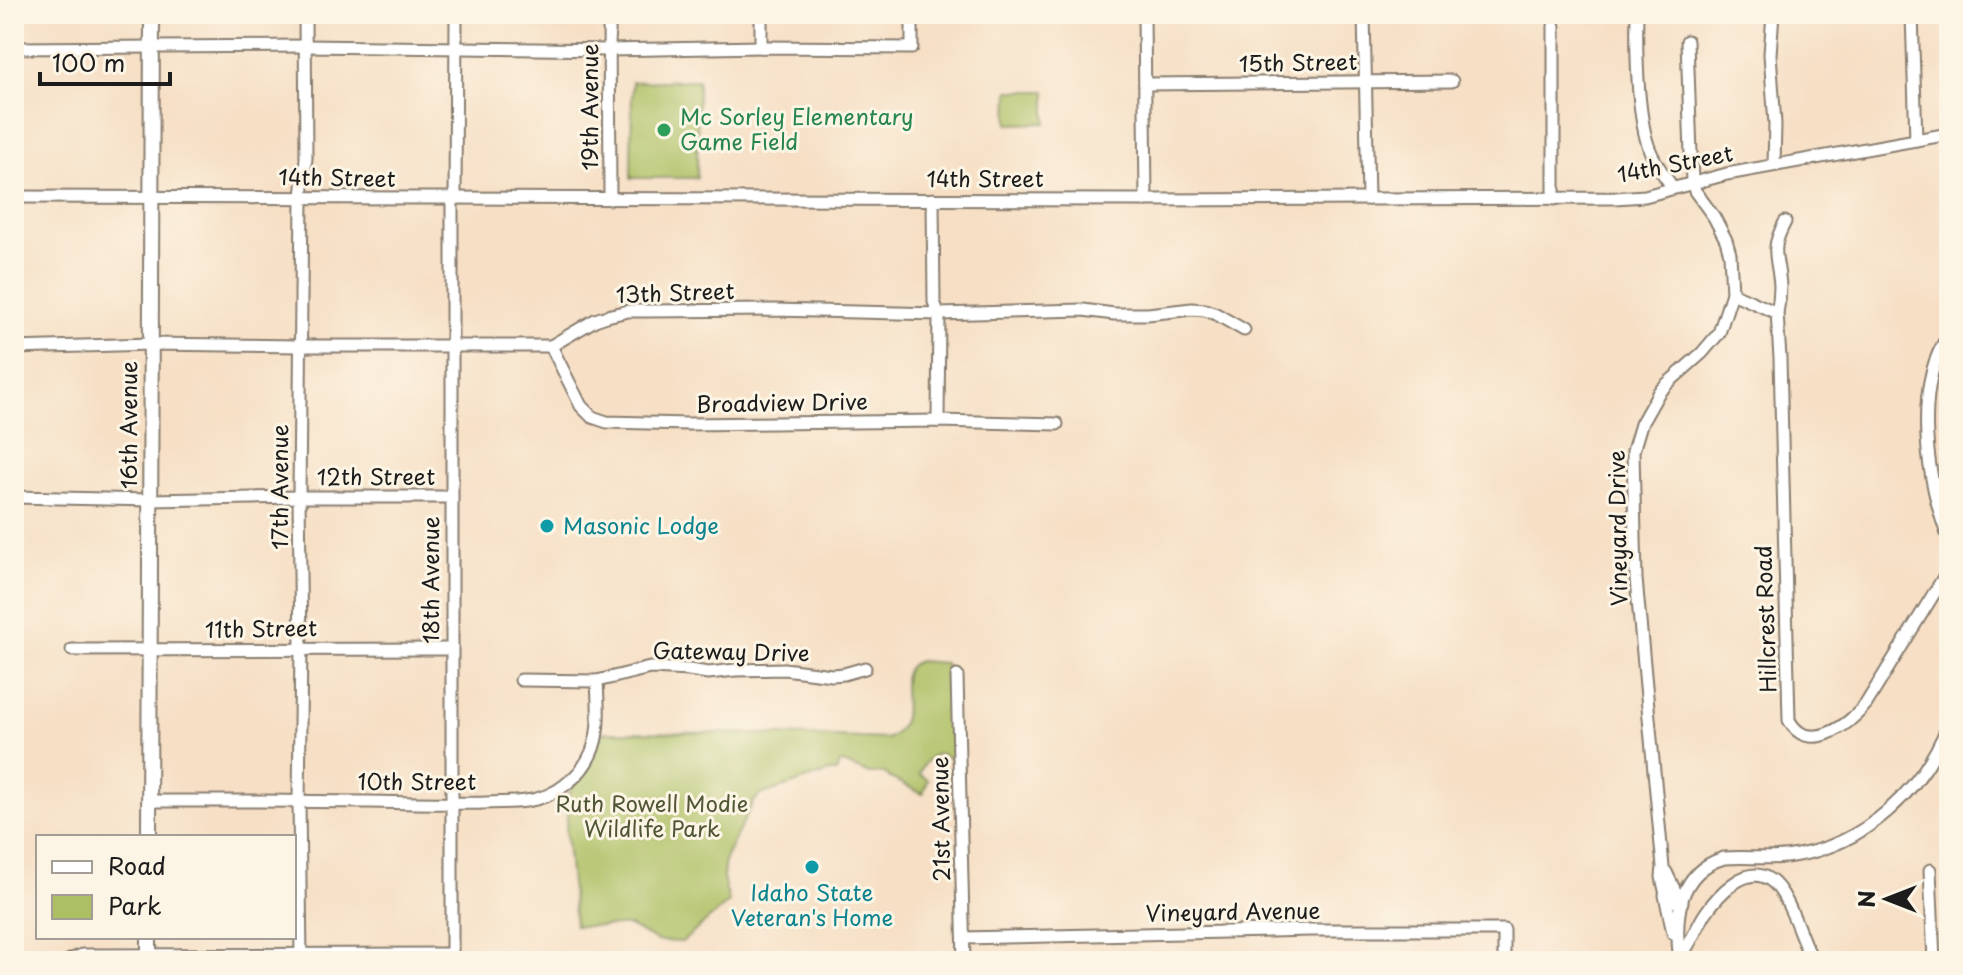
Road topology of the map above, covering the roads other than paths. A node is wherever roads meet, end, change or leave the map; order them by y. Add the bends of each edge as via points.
1 (152, 14) edge
2 (305, 14) edge
3 (456, 14) edge
4 (609, 14) edge
5 (761, 14) edge
6 (912, 14) edge
7 (1144, 14) edge
8 (1364, 14) edge
9 (1637, 14) edge
10 (1773, 14) edge
11 (1912, 14) edge
12 (1554, 26) dead end
13 (1687, 41) dead end
14 (305, 46) junction
15 (761, 47) junction
16 (14, 48) edge
17 (152, 48) junction
18 (457, 48) junction
19 (609, 50) junction
20 (1452, 81) dead end
21 (1366, 82) junction
22 (1145, 84) junction
23 (1949, 134) edge
24 (1916, 140) junction
25 (1774, 165) junction
26 (1692, 182) junction
27 (1673, 188) junction
28 (151, 196) junction
29 (14, 197) edge
30 (302, 197) junction
31 (454, 199) junction
32 (610, 199) junction
33 (933, 199) junction
34 (1368, 199) junction
35 (1554, 199) junction
36 (1146, 200) junction
37 (1785, 222) dead end
38 (1732, 293) junction
39 (1777, 313) junction
40 (939, 314) junction
41 (1244, 330) dead end
42 (1949, 335) edge
43 (151, 344) junction
44 (452, 345) junction
45 (300, 346) junction
46 (551, 346) junction
47 (14, 348) edge
48 (938, 421) junction
49 (1057, 424) dead end
50 (14, 497) edge
51 (299, 497) junction
52 (451, 497) junction
53 (151, 500) junction
54 (1949, 539) edge
55 (1949, 569) edge
56 (301, 649) junction
57 (451, 649) junction
58 (72, 650) dead end
59 (150, 651) junction
60 (865, 668) dead end
61 (957, 676) dead end
62 (521, 680) dead end
63 (597, 681) junction
64 (1949, 723) edge
65 (150, 801) junction
66 (299, 801) junction
67 (452, 804) junction
68 (149, 835) edge
69 (1663, 867) junction
70 (1930, 870) dead end
71 (1665, 894) junction
72 (1682, 899) junction
73 (964, 938) junction
74 (301, 957) edge
75 (149, 958) edge
76 (452, 958) edge
77 (1680, 959) edge
78 (68, 961) edge
79 (964, 961) edge
80 (1504, 961) edge
81 (1818, 961) edge
82 (1934, 961) edge

1 - 17 main road, 16th Avenue
2 - 14 street, 17th Avenue
3 - 18 street, 18th Avenue
4 - 19 street, 19th Avenue
5 - 15 street
6 - 15 street via 912,48
7 - 22 street
8 - 21 street
9 - 27 street via 1645,134
10 - 25 street
11 - 24 street
12 - 35 street
13 - 26 street
14 - 17 street
14 - 18 street
14 - 30 street, 17th Avenue
15 - 19 street
16 - 17 street
17 - 28 main road, 16th Avenue
18 - 19 street
18 - 31 street, 18th Avenue
19 - 32 street, 19th Avenue
20 - 21 street, 15th Street
21 - 22 street, 15th Street
21 - 34 street
22 - 36 street
23 - 24 street, 14th Street
24 - 25 street, 14th Street
25 - 26 street, 14th Street
26 - 27 street, 14th Street
26 - 38 street, Vineyard Drive via 1726,240
27 - 35 street, 14th Street via 1645,196
28 - 29 street, 14th Street
28 - 30 street, 14th Street
28 - 43 main road, 16th Avenue
30 - 31 street, 14th Street
30 - 45 street, 17th Avenue
31 - 32 street, 14th Street
31 - 44 street, 18th Avenue
32 - 33 street, 14th Street
33 - 36 street, 14th Street
33 - 40 street via 934,302
34 - 35 street, 14th Street
34 - 36 street, 14th Street
37 - 39 street via 1775,245
38 - 39 street
38 - 69 street, Vineyard Drive via 1719,333 1659,392 1633,451 1636,579
39 - 55 street, Hillcrest Road via 1789,720 1794,730 1823,735 1855,717
40 - 41 street, 13th Street via 1148,314 1192,309 1216,314
40 - 46 street, 13th Street via 628,311 595,320
40 - 48 street
42 - 54 street via 1931,372 1926,410 1932,478
43 - 45 street
43 - 47 street
43 - 53 main road, 16th Avenue
44 - 45 street
44 - 46 street
44 - 52 street, 18th Avenue
45 - 51 street, 17th Avenue
46 - 48 street, Broadview Drive via 581,406 607,422
48 - 49 street, Broadview Drive
50 - 53 street, 12th Street
51 - 52 street, 12th Street
51 - 53 street, 12th Street
51 - 56 street, 17th Avenue
52 - 57 street, 18th Avenue
53 - 59 main road, 16th Avenue
56 - 57 street, 11th Street
56 - 59 street, 11th Street
56 - 66 street, 17th Avenue
57 - 67 street, 18th Avenue
58 - 59 street, 11th Street
59 - 65 main road, 16th Avenue
60 - 63 street, Gateway Drive via 832,675 650,668
61 - 73 street, 21st Avenue
62 - 63 street, Gateway Drive
63 - 67 street, 10th Street via 595,744 568,783 524,801
64 - 72 street via 1922,776 1864,829 1802,855 1715,861 1697,871
65 - 66 street, 10th Street
65 - 68 main road, 16th Avenue
66 - 67 street, 10th Street
66 - 74 street, 17th Avenue
67 - 76 street, 18th Avenue
69 - 71 street, Vineyard Drive
69 - 72 street, Vineyard Drive
70 - 82 street
71 - 72 street via 1669,900
71 - 77 street, Vineyard Drive
72 - 77 street
73 - 79 street, 21st Avenue
73 - 80 street, Vineyard Avenue via 1504,930
74 - 75 street
74 - 76 street
75 - 78 street via 82,955
77 - 81 street via 1721,894 1742,879 1761,876 1780,890

